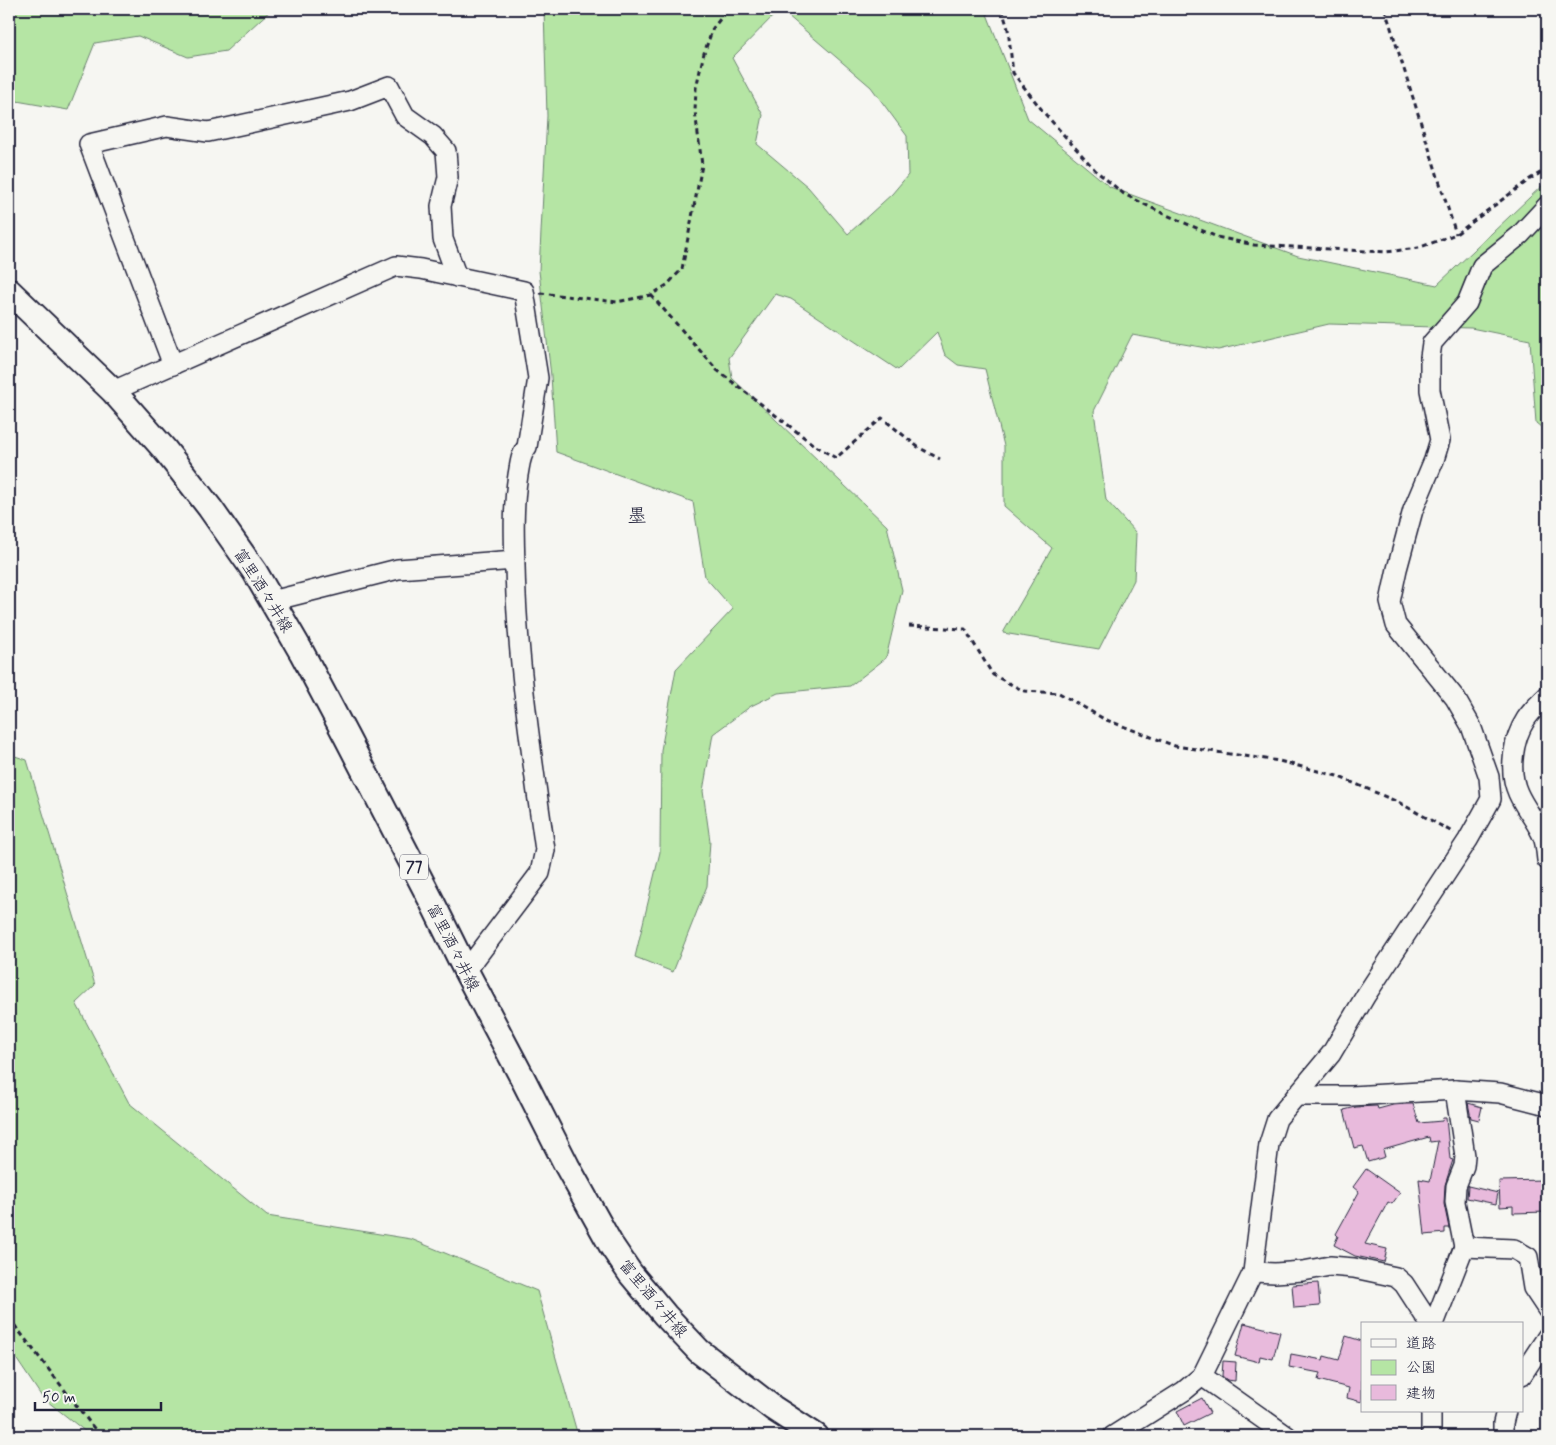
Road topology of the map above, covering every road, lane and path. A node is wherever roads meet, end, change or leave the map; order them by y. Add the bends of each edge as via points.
1 (728, 9) edge
2 (1002, 9) edge
3 (1385, 9) edge
4 (1547, 170) edge
5 (1547, 206) edge
6 (1456, 234) junction
7 (456, 277) junction
8 (524, 291) junction
9 (9, 292) edge
10 (651, 295) junction
11 (173, 365) junction
12 (114, 391) junction
13 (940, 459) dead end
14 (515, 560) junction
15 (272, 601) junction
16 (909, 626) dead end
17 (1547, 696) edge
18 (1491, 799) junction
19 (1523, 802) junction
20 (1468, 840) junction
21 (1547, 860) edge
22 (466, 971) junction
23 (1456, 1090) junction
24 (1296, 1096) junction
25 (1547, 1105) edge
26 (1464, 1247) junction
27 (1253, 1272) junction
28 (1547, 1309) edge
29 (9, 1318) edge
30 (1429, 1322) edge
31 (1435, 1322) edge
32 (1547, 1337) edge
33 (1524, 1373) edge
34 (1202, 1376) junction
35 (1431, 1412) edge
36 (1506, 1412) edge
37 (100, 1436) edge
38 (816, 1436) edge
39 (1113, 1436) edge
40 (1287, 1436) edge
41 (1431, 1436) edge
42 (1503, 1436) edge

1 - 10 path via 713,28 696,88 702,166 682,269 667,285
2 - 6 path via 1008,29 1013,73 1096,171 1124,194 1160,212 1217,237 1254,245 1386,252 1418,248
3 - 6 path
4 - 6 path
5 - 18 street via 1520,236 1482,266 1467,303 1432,343 1430,390 1440,440 1412,510 1390,602 1396,625 1456,698 1471,726 1489,777
7 - 8 street
7 - 11 street via 396,266
7 - 11 street via 444,239 441,206 448,177 446,151 433,136 405,116 389,86 350,101 208,132 167,126 89,144
8 - 10 path via 616,302
8 - 14 street via 538,378 517,485
9 - 12 main road, 富里酒々井線 / 77
10 - 13 path via 717,370 814,445 836,458 882,418 918,447
11 - 12 street
12 - 15 main road, 富里酒々井線 / 77 via 210,508
14 - 15 street via 398,569
14 - 22 street via 523,688 545,850 540,873
15 - 22 main road, 富里酒々井線 / 77 via 347,738
16 - 20 path via 965,629 993,675 1024,691 1060,693 1104,719 1175,746 1279,761 1337,776 1398,802
17 - 19 street via 1526,719 1514,753 1514,781
18 - 19 street
18 - 20 street
19 - 21 street via 1543,838
20 - 24 street via 1331,1054
22 - 38 main road, 富里酒々井線 / 77 via 567,1166 630,1273 699,1351 773,1408
23 - 24 street
23 - 25 street via 1500,1093
23 - 26 street via 1465,1156 1455,1202
24 - 27 street via 1277,1118 1269,1144
26 - 28 street via 1514,1249 1528,1258 1533,1288
26 - 31 street
27 - 30 street via 1293,1272 1330,1266 1396,1277
27 - 34 street
29 - 37 path
32 - 33 street
34 - 39 street
34 - 40 street
35 - 41 street
36 - 42 street

